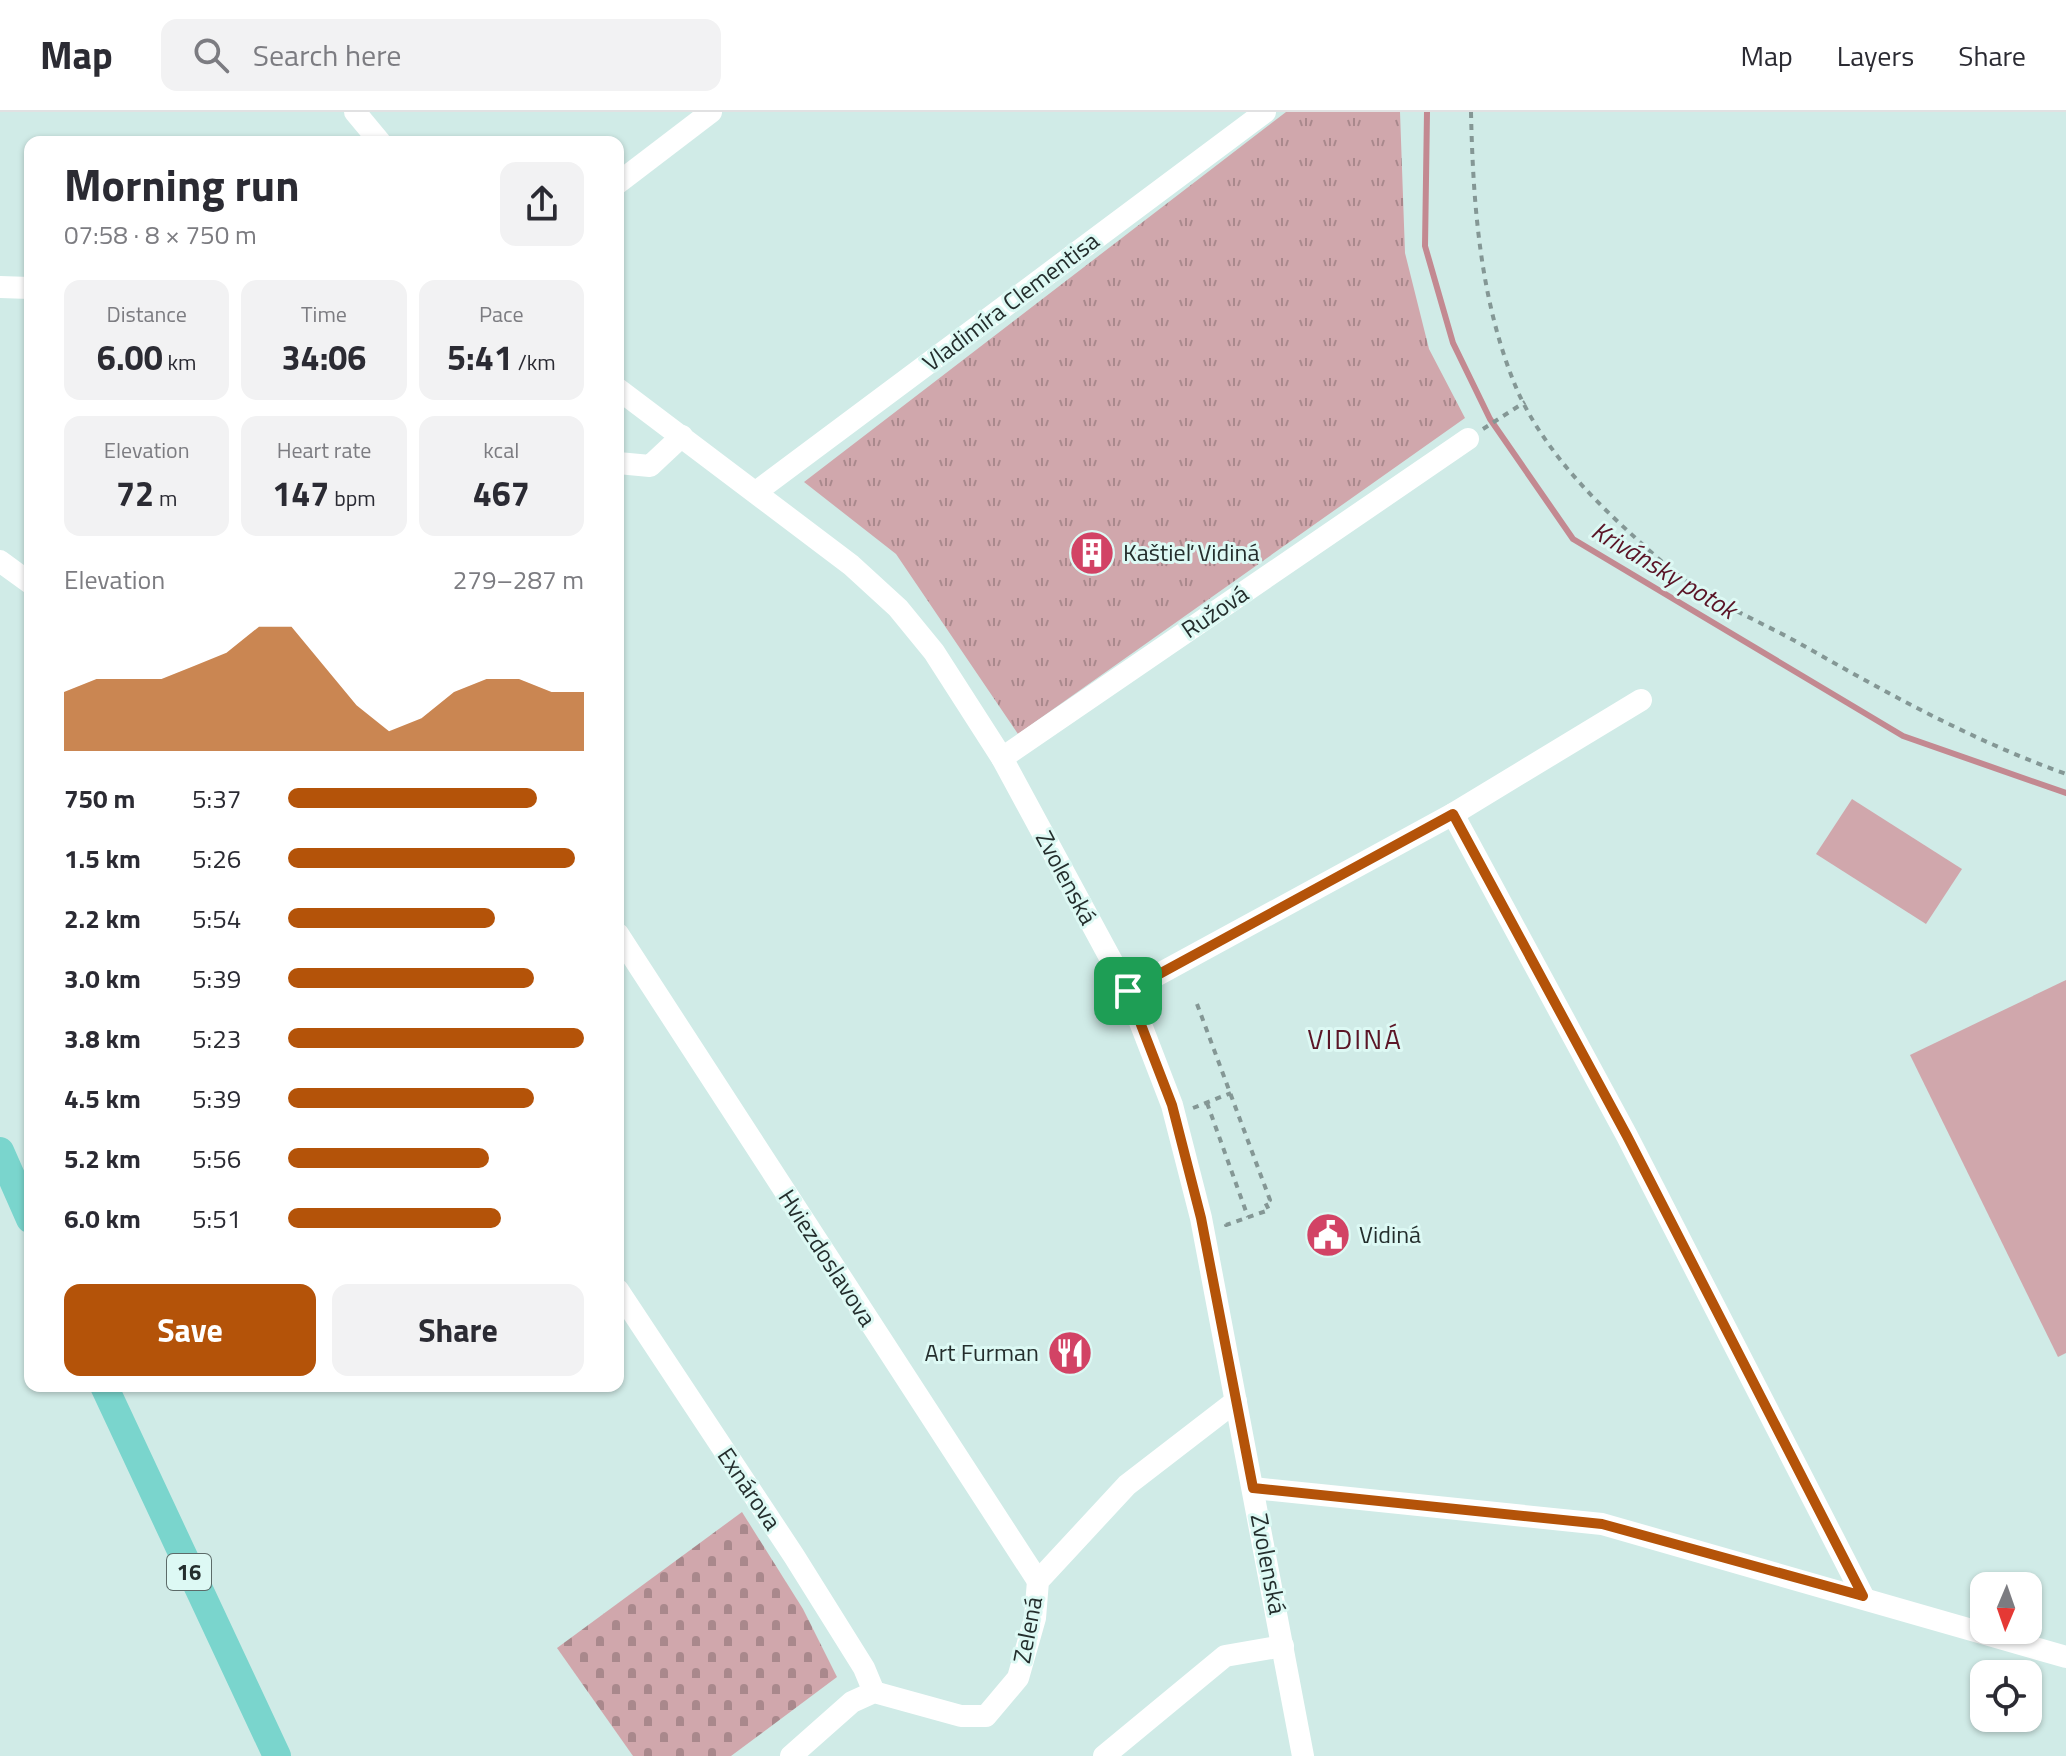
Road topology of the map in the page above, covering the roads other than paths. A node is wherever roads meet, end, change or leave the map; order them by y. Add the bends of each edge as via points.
1 (355, 112) edge
2 (711, 112) edge
3 (1265, 112) edge
4 (375, 136) edge
5 (624, 178) edge
6 (0, 287) edge
7 (24, 288) edge
8 (624, 393) edge
9 (1475, 435) road end
10 (682, 436) junction
11 (624, 464) edge
12 (756, 492) junction
13 (0, 561) edge
14 (24, 579) edge
15 (1641, 700) dead end
16 (1002, 758) junction
17 (1453, 814) junction
18 (624, 943) edge
19 (1128, 991) junction
20 (0, 1151) edge
21 (24, 1205) edge
22 (624, 1299) edge
23 (107, 1392) edge
24 (1236, 1401) junction
25 (1253, 1488) junction
26 (1038, 1581) junction
27 (1863, 1596) junction
28 (1283, 1646) junction
29 (2066, 1657) edge
30 (874, 1692) junction
31 (277, 1756) edge
32 (791, 1756) edge
33 (1104, 1756) edge
34 (1303, 1756) edge

1 - 4 street
2 - 5 street
3 - 12 street, Vladimíra Clementisa
6 - 7 street
8 - 10 street, Zvolenská
9 - 16 street, Ružová
10 - 11 street via 650,466
10 - 12 street, Zvolenská
12 - 16 street, Zvolenská via 898,608 934,652
13 - 14 street
15 - 17 street
16 - 19 street, Zvolenská
17 - 19 street
17 - 27 street via 1627,1136
18 - 26 street, Hviezdoslavova
19 - 24 street, Zvolenská via 1172,1105
20 - 21 main road
22 - 30 street, Exnárova via 794,1556
23 - 31 main road, 16
24 - 25 street, Zvolenská
24 - 26 street, Zelená via 1127,1485
25 - 27 street via 1602,1524
25 - 28 street, Zvolenská
26 - 30 street, Zelená via 1035,1618 1018,1678 986,1716 961,1716
27 - 29 street
28 - 33 street via 1225,1656
28 - 34 street, Zvolenská
30 - 32 street via 852,1702

